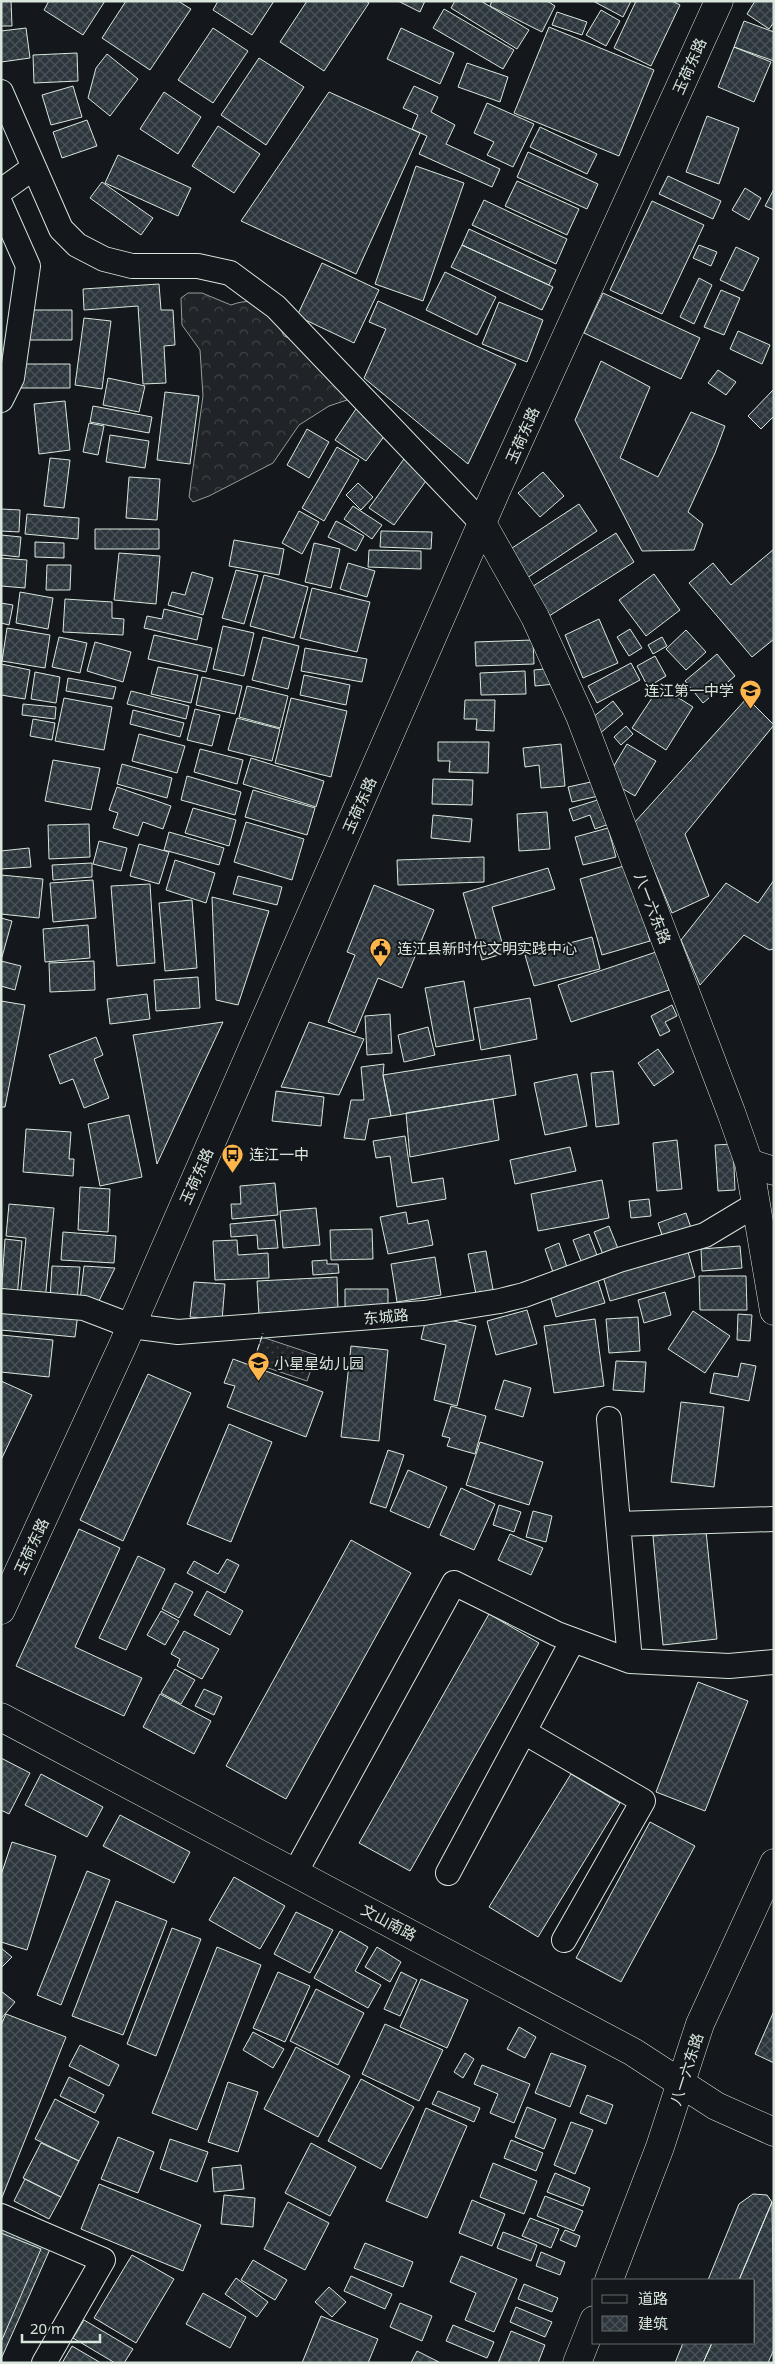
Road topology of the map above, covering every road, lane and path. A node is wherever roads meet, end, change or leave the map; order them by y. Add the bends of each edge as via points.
1 (719, 1) edge
2 (1, 92) edge
3 (33, 168) junction
4 (1, 191) edge
5 (1, 205) edge
6 (1, 400) edge
7 (482, 523) junction
8 (761, 1167) edge
9 (764, 1198) edge
10 (1, 1302) edge
11 (774, 1311) edge
12 (131, 1326) junction
13 (609, 1419) dead end
14 (774, 1519) edge
15 (618, 1524) junction
16 (1, 1610) edge
17 (574, 1640) junction
18 (630, 1662) junction
19 (774, 1662) edge
20 (1, 1717) edge
21 (524, 1732) junction
22 (774, 1863) edge
23 (295, 1872) junction
24 (448, 1873) dead end
25 (564, 1940) dead end
26 (682, 2084) junction
27 (774, 2132) edge
28 (1, 2216) edge
29 (609, 2279) edge
30 (592, 2325) edge
31 (44, 2363) edge
32 (577, 2363) edge

1 - 7 main road, 玉荷东路
2 - 3 street
3 - 4 street
3 - 7 street via 61,229 77,245 104,259 132,266 198,266 230,273 276,307
5 - 6 street via 28,266 12,378
7 - 8 main road, 八一六东路 via 535,617 580,716
7 - 12 main road, 玉荷东路
8 - 9 main road, 八一六东路
9 - 11 main road, 八一六东路
9 - 12 street, 东城路 via 705,1235 619,1260 500,1301 390,1316 178,1332
10 - 12 street, 东城路 via 84,1308
12 - 16 main road, 玉荷东路
13 - 15 street
14 - 15 street
15 - 18 street
17 - 18 street
17 - 21 street
17 - 23 street via 454,1583
18 - 19 street via 729,1666
20 - 23 main road, 文山南路
21 - 24 street
21 - 25 street via 643,1801
22 - 26 main road, 八一六东路 via 700,2024
23 - 26 main road, 文山南路 via 632,2052
26 - 27 main road, 文山南路 via 716,2106
26 - 29 main road, 八一六东路
28 - 31 street via 103,2260
30 - 32 main road

